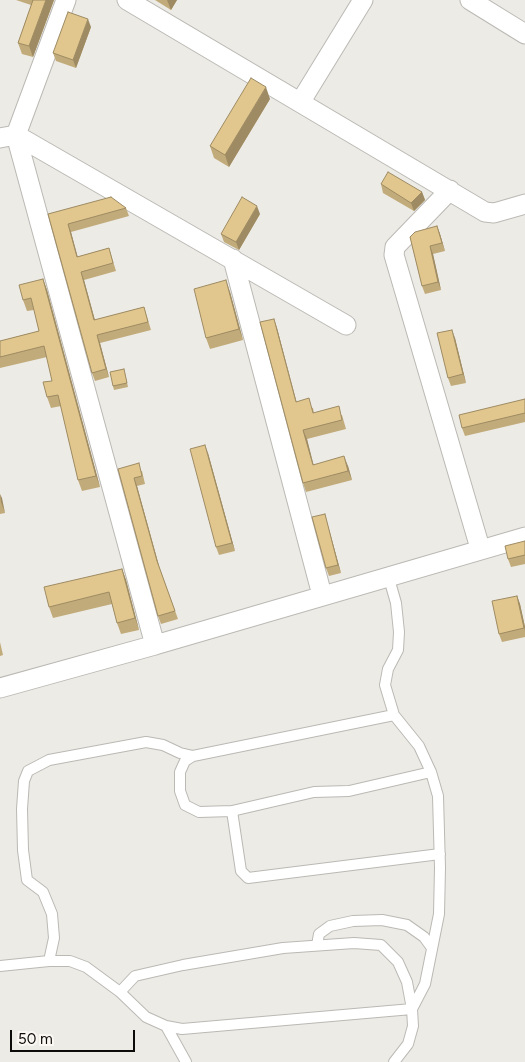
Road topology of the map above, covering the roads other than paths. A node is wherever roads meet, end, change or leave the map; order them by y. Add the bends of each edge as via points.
1 (66, 0) edge
2 (127, 0) edge
3 (363, 0) edge
4 (470, 0) edge
5 (525, 34) edge
6 (301, 101) junction
7 (8, 136) edge
8 (450, 190) junction
9 (525, 204) edge
10 (233, 258) junction
11 (346, 324) dead end
12 (525, 537) edge
13 (480, 548) junction
14 (388, 575) junction
15 (322, 595) junction
16 (155, 645) junction
17 (0, 688) edge
18 (394, 715) junction
19 (192, 756) junction
20 (431, 772) junction
21 (232, 811) junction
22 (440, 854) junction
23 (317, 945) junction
24 (432, 948) junction
25 (49, 961) junction
26 (0, 966) edge
27 (120, 992) junction
28 (412, 1009) junction
29 (166, 1026) junction
30 (186, 1062) edge
31 (394, 1062) edge

1 - 7 street
2 - 6 street
3 - 6 street
4 - 5 street
6 - 8 street
7 - 10 street
7 - 16 street
8 - 9 street via 485,212 494,213
8 - 13 street via 395,247 394,255
10 - 11 street
10 - 15 street
12 - 13 street
13 - 14 street
14 - 15 street
14 - 18 lane via 396,603 399,632 398,650 388,669 385,685
15 - 16 street
16 - 17 street
18 - 19 lane
18 - 20 lane via 419,746
19 - 21 lane via 185,761 180,772 180,791 185,805 199,812
19 - 25 lane via 146,742 49,760 28,771 22,810 23,850 27,880 43,892 52,914 54,938
20 - 21 lane via 349,791 306,793
20 - 22 lane via 438,796
21 - 22 lane via 241,871 248,878
22 - 24 lane via 439,914
23 - 24 lane via 319,934 330,926 382,920 407,925 424,937
23 - 27 lane via 183,964 135,976
23 - 28 lane via 381,945 398,962 407,982
24 - 28 lane via 425,984
25 - 26 lane
25 - 27 lane via 70,961 86,967
27 - 29 lane via 146,1017
28 - 29 lane via 182,1029
28 - 31 lane via 413,1026 408,1044
29 - 30 lane

